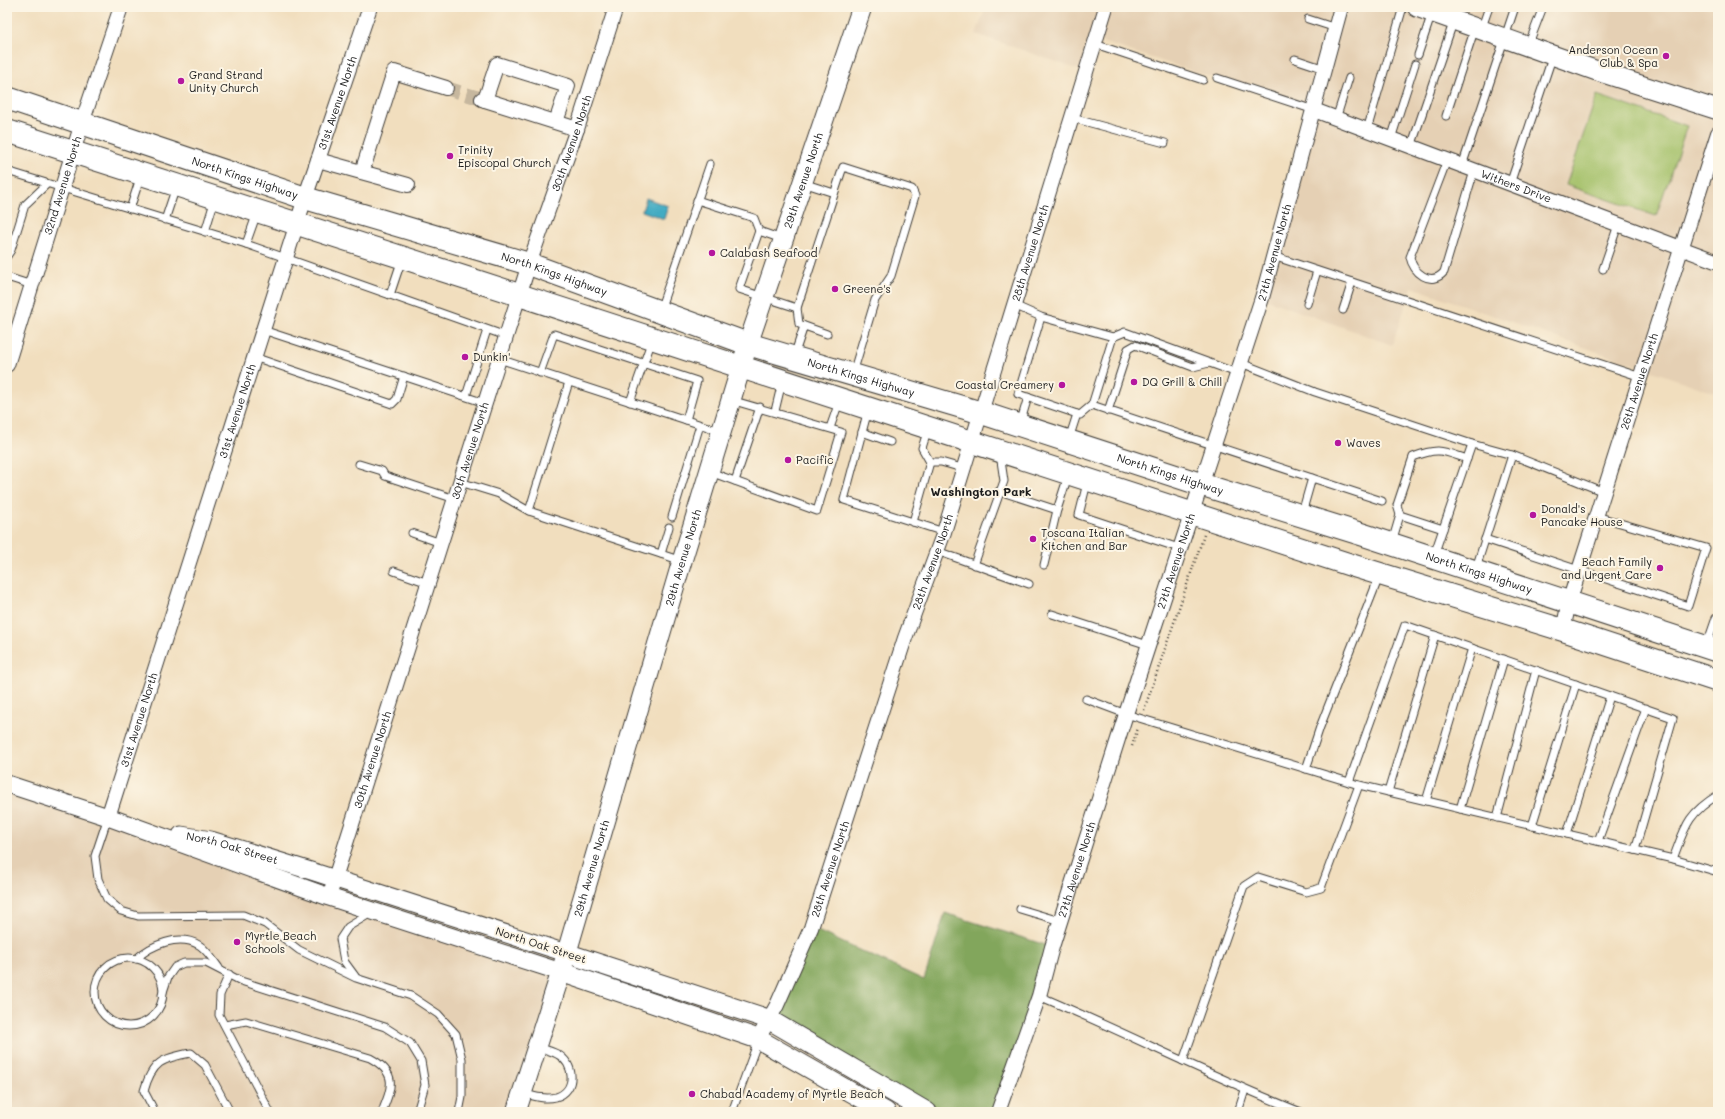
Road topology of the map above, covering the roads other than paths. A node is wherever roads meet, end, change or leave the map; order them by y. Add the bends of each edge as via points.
1 (121, 7) edge
2 (370, 7) edge
3 (616, 7) edge
4 (862, 7) edge
5 (1106, 7) edge
6 (1341, 7) edge
7 (1403, 7) edge
8 (1489, 7) edge
9 (1516, 7) edge
10 (1543, 7) edge
11 (1428, 9) edge
12 (1308, 19) dead end
13 (1454, 20) junction
14 (1336, 28) junction
15 (1478, 29) junction
16 (1505, 38) junction
17 (1095, 44) junction
18 (1528, 46) junction
19 (1418, 55) dead end
20 (1553, 56) junction
21 (1295, 59) dead end
22 (1415, 64) dead end
23 (1325, 69) junction
24 (1216, 78) dead end
25 (1349, 78) dead end
26 (1203, 80) dead end
27 (446, 88) tunnel mouth
28 (7, 98) edge
29 (1718, 108) edge
30 (1314, 110) junction
31 (1446, 116) dead end
32 (1072, 118) junction
33 (1336, 119) junction
34 (556, 122) junction
35 (82, 123) junction
36 (577, 129) junction
37 (1367, 130) junction
38 (7, 131) edge
39 (1718, 133) edge
40 (1391, 140) junction
41 (1165, 143) dead end
42 (1411, 147) junction
43 (74, 151) junction
44 (318, 160) junction
45 (1447, 160) junction
46 (710, 164) dead end
47 (1468, 168) junction
48 (7, 171) edge
49 (362, 172) junction
50 (142, 173) junction
51 (803, 183) junction
52 (47, 184) junction
53 (1510, 184) junction
54 (177, 185) junction
55 (408, 185) dead end
56 (62, 189) junction
57 (834, 193) junction
58 (216, 197) junction
59 (305, 198) junction
60 (697, 200) junction
61 (130, 209) junction
62 (258, 211) junction
63 (164, 220) junction
64 (297, 223) junction
65 (1618, 225) junction
66 (759, 231) junction
67 (205, 232) junction
68 (784, 239) junction
69 (246, 244) junction
70 (1682, 249) junction
71 (7, 256) edge
72 (1274, 256) junction
73 (403, 257) junction
74 (286, 258) junction
75 (1718, 262) edge
76 (529, 264) junction
77 (1603, 269) dead end
78 (1316, 271) junction
79 (7, 277) edge
80 (1352, 282) junction
81 (32, 285) junction
82 (519, 294) junction
83 (390, 295) junction
84 (764, 298) junction
85 (1307, 304) dead end
86 (1014, 306) junction
87 (797, 308) junction
88 (1343, 310) dead end
89 (659, 312) junction
90 (1041, 316) junction
91 (804, 326) junction
92 (263, 330) junction
93 (487, 330) junction
94 (827, 334) dead end
95 (506, 336) junction
96 (1113, 337) junction
97 (653, 338) junction
98 (748, 344) junction
99 (254, 357) junction
100 (794, 358) junction
101 (499, 359) junction
102 (1209, 363) junction
103 (644, 364) junction
104 (7, 365) edge
105 (742, 366) junction
106 (1239, 368) junction
107 (540, 373) junction
108 (852, 375) junction
109 (404, 376) junction
110 (1640, 377) junction
111 (783, 380) junction
112 (569, 382) junction
113 (466, 396) junction
114 (1028, 397) junction
115 (840, 398) junction
116 (731, 400) junction
117 (630, 402) junction
118 (485, 403) junction
119 (1092, 405) junction
120 (760, 407) junction
121 (868, 407) junction
122 (775, 411) junction
123 (1108, 411) junction
124 (982, 413) junction
125 (1077, 414) junction
126 (686, 420) junction
127 (700, 425) junction
128 (1020, 425) junction
129 (928, 427) junction
130 (830, 428) junction
131 (722, 432) junction
132 (862, 432) junction
133 (971, 441) junction
134 (1069, 441) junction
135 (890, 442) dead end
136 (1472, 444) junction
137 (1214, 446) junction
138 (999, 450) junction
139 (1512, 455) junction
140 (1467, 459) junction
141 (930, 462) junction
142 (359, 464) dead end
143 (962, 468) junction
144 (709, 472) junction
145 (1079, 475) junction
146 (1312, 478) junction
147 (735, 481) junction
148 (460, 482) junction
149 (1200, 484) junction
150 (1000, 491) junction
151 (1604, 492) junction
152 (455, 499) junction
153 (1382, 501) dead end
154 (1057, 510) junction
155 (529, 511) junction
156 (1191, 512) junction
157 (1400, 514) junction
158 (1302, 516) junction
159 (1596, 516) junction
160 (672, 517) dead end
161 (913, 522) junction
162 (669, 527) dead end
163 (1443, 529) junction
164 (944, 532) junction
165 (412, 533) dead end
166 (1485, 539) junction
167 (441, 543) junction
168 (1391, 544) junction
169 (1179, 548) junction
170 (937, 551) junction
171 (661, 554) junction
172 (1433, 558) junction
173 (682, 561) junction
174 (974, 565) junction
175 (1044, 565) dead end
176 (394, 571) dead end
177 (1475, 571) junction
178 (1579, 571) junction
179 (1380, 574) junction
180 (428, 584) junction
181 (1029, 584) dead end
182 (1569, 602) junction
183 (1052, 614) dead end
184 (1718, 619) edge
185 (1563, 630) junction
186 (1435, 636) junction
187 (1148, 645) junction
188 (1472, 648) junction
189 (1712, 649) edge
190 (1504, 659) junction
191 (1536, 670) junction
192 (1718, 681) edge
193 (1576, 684) junction
194 (1610, 696) junction
195 (1086, 699) dead end
196 (1646, 708) junction
197 (1126, 714) junction
198 (1306, 769) junction
199 (1349, 782) junction
200 (7, 784) edge
201 (1359, 785) junction
202 (1388, 792) junction
203 (1718, 796) edge
204 (1426, 801) junction
205 (1460, 809) junction
206 (108, 817) junction
207 (1497, 818) junction
208 (1532, 826) junction
209 (136, 827) junction
210 (1567, 834) junction
211 (1598, 841) junction
212 (1635, 850) junction
213 (1673, 859) junction
214 (1718, 872) edge
215 (335, 878) junction
216 (329, 897) junction
217 (1020, 909) dead end
218 (374, 911) junction
219 (1060, 921) junction
220 (566, 953) junction
221 (136, 959) junction
222 (221, 970) junction
223 (560, 972) junction
224 (229, 974) junction
225 (356, 978) junction
226 (162, 995) junction
227 (1039, 996) junction
228 (768, 1019) junction
229 (225, 1025) junction
230 (758, 1039) junction
231 (537, 1047) junction
232 (1183, 1061) junction
233 (1245, 1090) junction
234 (522, 1093) junction
235 (155, 1112) edge
236 (230, 1112) edge
237 (270, 1112) edge
238 (382, 1112) edge
239 (417, 1112) edge
240 (458, 1112) edge
241 (516, 1112) edge
242 (732, 1112) edge
243 (886, 1112) edge
244 (927, 1112) edge
245 (998, 1112) edge
246 (1238, 1112) edge
247 (1301, 1112) edge

1 - 35 street, 32nd Avenue North
2 - 44 street, 31st Avenue North
3 - 36 street, 30th Avenue North
4 - 51 main road, 29th Avenue North
5 - 17 street, 28th Avenue North
6 - 14 street, 27th Avenue North
7 - 37 lane
8 - 15 lane
9 - 16 lane
10 - 18 lane
11 - 13 main road
11 - 19 lane
12 - 14 lane
13 - 15 main road
13 - 42 lane
14 - 23 street, 27th Avenue North
15 - 16 main road
15 - 31 lane
16 - 18 main road
16 - 47 lane
17 - 26 lane
17 - 32 street, 28th Avenue North
18 - 20 main road
20 - 29 main road
20 - 53 lane
21 - 23 lane
22 - 40 lane
23 - 30 street, 27th Avenue North
24 - 30 lane
25 - 33 lane
27 - 49 street via 394,72
28 - 35 main road, North Kings Highway
30 - 33 street, Withers Drive
30 - 72 street, 27th Avenue North
32 - 41 lane
32 - 86 street, 28th Avenue North
33 - 37 street, Withers Drive
34 - 34 street via 568,86 497,64 483,100
34 - 36 street
35 - 43 street, 32nd Avenue North
35 - 59 main road, North Kings Highway
36 - 76 street, 30th Avenue North
37 - 40 street, Withers Drive
38 - 43 main road
39 - 70 street, 26th Avenue North
40 - 42 street, Withers Drive
42 - 45 street, Withers Drive
43 - 50 main road
43 - 56 street, 32nd Avenue North
44 - 49 street
44 - 59 street, 31st Avenue North
45 - 47 street, Withers Drive
45 - 47 lane via 1410,257 1417,273 1433,279 1440,278 1444,272
46 - 60 lane
47 - 53 street, Withers Drive
48 - 52 lane
49 - 55 street
50 - 54 main road
50 - 61 lane
51 - 57 lane
51 - 68 main road, 29th Avenue North
52 - 56 lane
52 - 71 lane via 25,204
53 - 65 street, Withers Drive
54 - 58 main road
54 - 63 lane
56 - 61 lane
56 - 81 street, 32nd Avenue North
57 - 87 lane
57 - 108 lane via 843,167 912,189 915,196 891,276 875,300
58 - 62 main road
58 - 67 lane
59 - 64 street, 31st Avenue North
59 - 76 main road, North Kings Highway
60 - 66 lane via 754,218
60 - 89 lane
61 - 63 lane
62 - 64 main road
62 - 69 lane
63 - 67 lane
64 - 73 main road
64 - 74 street, 31st Avenue North
65 - 70 street, Withers Drive
65 - 77 lane
66 - 68 lane
66 - 84 lane via 740,289
67 - 69 lane
68 - 84 main road, 29th Avenue North
69 - 74 lane
70 - 75 street, Withers Drive
70 - 110 street, 26th Avenue North
72 - 78 lane
72 - 106 street, 27th Avenue North
73 - 82 main road
73 - 83 lane
74 - 83 lane
74 - 92 street, 31st Avenue North
76 - 82 street, 30th Avenue North
76 - 89 main road, North Kings Highway
78 - 80 lane
78 - 85 lane
79 - 81 lane
80 - 88 lane
80 - 110 lane
81 - 104 street, 32nd Avenue North
82 - 95 street, 30th Avenue North
82 - 97 main road
83 - 93 lane
84 - 87 lane
84 - 98 main road, 29th Avenue North
86 - 90 lane
86 - 124 street, 28th Avenue North
87 - 91 lane via 799,324
89 - 98 main road, North Kings Highway
90 - 96 lane
90 - 114 lane via 1018,394
91 - 94 lane
91 - 100 lane
92 - 99 street, 31st Avenue North
92 - 109 lane
93 - 95 lane
93 - 113 lane
95 - 101 street, 30th Avenue North
96 - 102 lane via 1125,332
96 - 119 lane
97 - 103 lane
97 - 105 main road
98 - 100 main road, North Kings Highway
98 - 105 main road, 29th Avenue North
99 - 109 lane via 392,404 397,400
99 - 206 street, 31st Avenue North
100 - 108 main road, North Kings Highway
101 - 107 lane
101 - 118 street, 30th Avenue North
102 - 106 lane
102 - 123 lane via 1193,366 1135,345 1128,348
103 - 107 lane via 554,334
103 - 117 lane
103 - 126 lane via 697,381
105 - 111 main road
105 - 116 main road, 29th Avenue North
106 - 136 lane
106 - 137 street, 27th Avenue North
107 - 112 lane
108 - 124 main road, North Kings Highway
109 - 113 lane
110 - 151 street, 26th Avenue North
111 - 115 main road
111 - 122 lane
112 - 117 lane
112 - 155 lane
113 - 118 lane
114 - 125 lane
114 - 128 lane
115 - 121 main road
115 - 130 lane
116 - 120 lane
116 - 131 main road, 29th Avenue North
117 - 126 lane
118 - 148 street, 30th Avenue North
119 - 123 lane
119 - 125 lane via 1080,415
120 - 122 lane
120 - 147 lane
121 - 129 main road
121 - 132 lane
122 - 130 lane
123 - 137 lane
124 - 128 main road, North Kings Highway
124 - 133 street, 28th Avenue North
125 - 134 lane
126 - 127 lane
127 - 131 lane
127 - 160 lane
128 - 134 main road, North Kings Highway
129 - 133 main road
129 - 141 lane via 922,448
130 - 147 lane via 841,432 817,511
131 - 144 main road, 29th Avenue North
132 - 135 lane
132 - 161 lane via 844,500
133 - 138 main road
133 - 143 street, 28th Avenue North
134 - 149 main road, North Kings Highway
136 - 139 lane
136 - 140 lane
137 - 146 lane
137 - 149 street, 27th Avenue North
138 - 145 main road
138 - 150 lane via 1004,481
139 - 151 lane
139 - 166 lane
140 - 157 lane via 1440,450 1414,457 1397,505
140 - 163 lane
141 - 143 lane via 941,462
141 - 161 lane
142 - 152 lane via 382,471 385,476
143 - 164 street, 28th Avenue North
144 - 147 lane
144 - 173 main road, 29th Avenue North
145 - 154 lane
145 - 156 main road
145 - 169 lane via 1079,515
146 - 153 lane
146 - 158 lane
148 - 152 street, 30th Avenue North
148 - 155 lane via 499,494
149 - 156 street, 27th Avenue North
149 - 158 main road, North Kings Highway
150 - 154 lane
150 - 174 lane
151 - 159 street, 26th Avenue North
152 - 167 street, 30th Avenue North
154 - 175 lane
155 - 171 lane
156 - 169 street, 27th Avenue North
156 - 179 main road
157 - 163 lane
157 - 168 lane
158 - 168 main road, North Kings Highway
159 - 178 street, 26th Avenue North
159 - 178 lane via 1706,548 1688,606
161 - 164 lane
162 - 171 lane
163 - 172 lane
164 - 170 street, 28th Avenue North
165 - 167 lane
166 - 177 lane
166 - 178 lane
167 - 180 street, 30th Avenue North
168 - 172 main road, North Kings Highway
169 - 187 street, 27th Avenue North
170 - 174 lane
170 - 228 street, 28th Avenue North via 905,638 811,928 777,1005
171 - 173 lane
172 - 177 main road, North Kings Highway
173 - 220 main road, 29th Avenue North
174 - 181 lane
176 - 180 lane
177 - 182 main road, North Kings Highway
178 - 182 street, 26th Avenue North
179 - 185 main road
179 - 198 lane
180 - 215 street, 30th Avenue North
182 - 185 street, 26th Avenue North
182 - 189 main road, North Kings Highway
183 - 187 lane
184 - 189 lane via 1716,618
185 - 192 main road
186 - 188 lane
186 - 199 lane via 1404,625
186 - 202 lane
187 - 197 street, 27th Avenue North
188 - 190 lane
188 - 204 lane
190 - 191 lane
190 - 205 lane
191 - 193 lane
191 - 207 lane
193 - 194 lane
193 - 208 lane
194 - 196 lane
194 - 210 lane
195 - 197 lane
196 - 211 lane
196 - 212 lane via 1673,718
197 - 198 lane
197 - 219 street, 27th Avenue North
198 - 199 lane
199 - 201 lane
200 - 206 street, North Oak Street
201 - 202 lane
201 - 232 lane via 1321,888 1306,892 1258,877 1244,886
202 - 204 lane
203 - 213 lane via 1705,803 1687,822
204 - 205 lane
205 - 207 lane
206 - 209 street, North Oak Street
206 - 225 lane via 95,856 98,879 106,899 121,911 138,916 243,915 265,924 299,950
207 - 208 lane
208 - 210 lane
209 - 215 street, North Oak Street via 212,840
209 - 216 street, North Oak Street
210 - 211 lane
211 - 212 lane
212 - 213 lane
213 - 214 lane
215 - 216 street, 30th Avenue North
215 - 220 street, North Oak Street
216 - 218 street, North Oak Street
217 - 219 lane
218 - 223 street, North Oak Street
218 - 225 lane via 348,927 340,940 344,961
219 - 227 street, 27th Avenue North
220 - 223 main road, 29th Avenue North
220 - 228 main road, North Oak Street
221 - 222 lane via 144,951 164,942 184,940 199,945
221 - 226 lane via 153,968 162,985
221 - 226 lane via 119,960 104,968 95,988 100,1010 118,1024 139,1024 155,1013
222 - 224 lane
222 - 226 lane via 206,963 184,963 175,967 168,977
223 - 230 main road, North Oak Street
223 - 231 main road, 29th Avenue North
224 - 229 lane via 220,995 219,1015
224 - 239 lane via 241,981 385,1027 410,1043 421,1061 425,1085
225 - 240 lane via 411,996 438,1014 456,1034 462,1059 462,1097
227 - 232 lane
227 - 245 street, 27th Avenue North
228 - 230 street, 28th Avenue North
228 - 244 main road, North Oak Street
229 - 237 lane
229 - 238 lane via 246,1021 370,1058 382,1065 390,1077 391,1089
230 - 242 lane
230 - 243 main road, North Oak Street
231 - 234 main road, 29th Avenue North
231 - 234 lane via 564,1059 572,1071 572,1080 565,1091 557,1096 542,1098
232 - 233 lane
233 - 246 lane
233 - 247 lane
234 - 241 main road, 29th Avenue North
235 - 236 lane via 144,1091 148,1074 157,1064 178,1055 191,1053 206,1065

